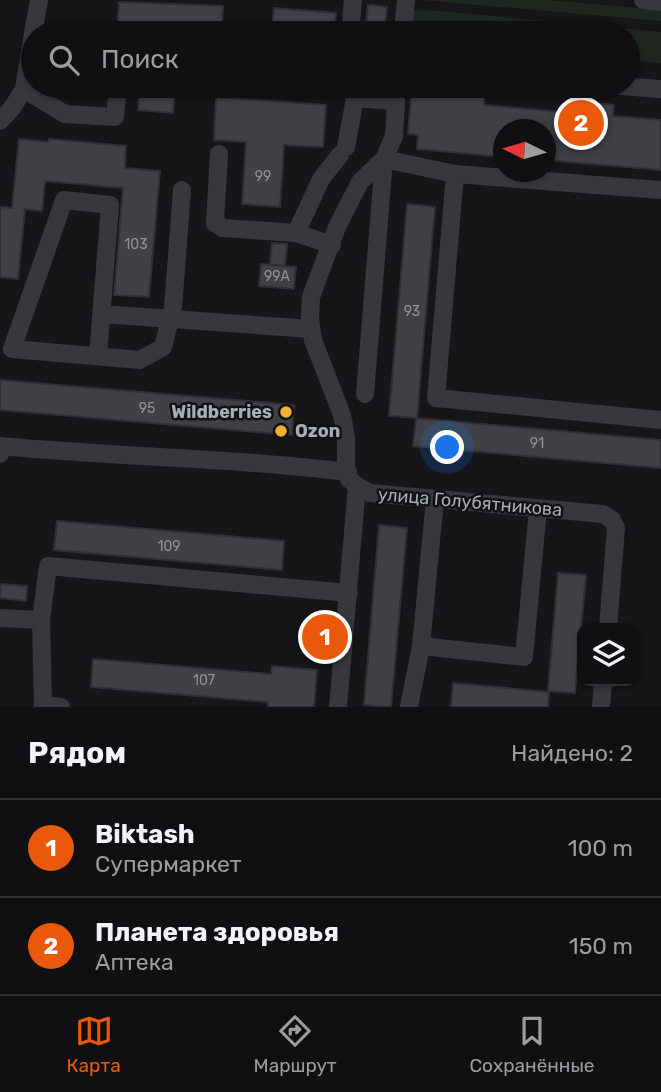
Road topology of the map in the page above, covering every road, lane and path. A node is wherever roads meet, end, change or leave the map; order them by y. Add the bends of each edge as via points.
1 (39, 0) edge
2 (354, 0) edge
3 (406, 0) edge
4 (643, 0) edge
5 (661, 2) edge
6 (35, 21) edge
7 (351, 21) edge
8 (403, 21) edge
9 (640, 87) edge
10 (661, 89) edge
11 (21, 94) edge
12 (39, 98) edge
13 (117, 98) edge
14 (355, 98) edge
15 (396, 98) edge
16 (0, 121) edge
17 (219, 153) dead end
18 (384, 159) junction
19 (455, 174) junction
20 (182, 190) dead end
21 (661, 190) edge
22 (296, 233) junction
23 (332, 245) junction
24 (102, 314) junction
25 (170, 319) junction
26 (311, 329) junction
27 (98, 356) junction
28 (365, 394) dead end
29 (661, 420) edge
30 (0, 454) edge
31 (352, 479) junction
32 (435, 499) junction
33 (538, 509) junction
34 (349, 593) junction
35 (0, 618) edge
36 (41, 620) junction
37 (608, 623) edge
38 (421, 646) junction
39 (61, 707) edge
40 (338, 707) edge
41 (409, 707) edge

1 - 6 street
2 - 7 street
3 - 8 street
4 - 5 street
9 - 10 street
11 - 16 street
12 - 13 street via 65,114 115,117
14 - 22 street via 343,151 321,178
15 - 18 street via 394,136
17 - 22 street via 215,223 223,228
18 - 19 street
18 - 23 street via 360,182
18 - 28 street
19 - 21 street
19 - 29 street via 436,398
20 - 25 street
22 - 23 street
23 - 26 street via 312,297
24 - 25 street
24 - 27 street
24 - 27 street via 110,205 64,200 12,349
25 - 26 street
25 - 27 street via 163,348 140,360
26 - 31 street via 342,415
30 - 31 street, улица Голубятникова via 1,446 302,467
31 - 32 street, улица Голубятникова via 370,493
31 - 34 street
32 - 33 street, улица Голубятникова
32 - 38 street
33 - 37 street, улица Голубятникова via 603,514 612,520 616,528
33 - 38 street via 524,657
34 - 36 street via 48,566
34 - 40 street
35 - 36 street
36 - 39 street via 43,705
38 - 41 street

